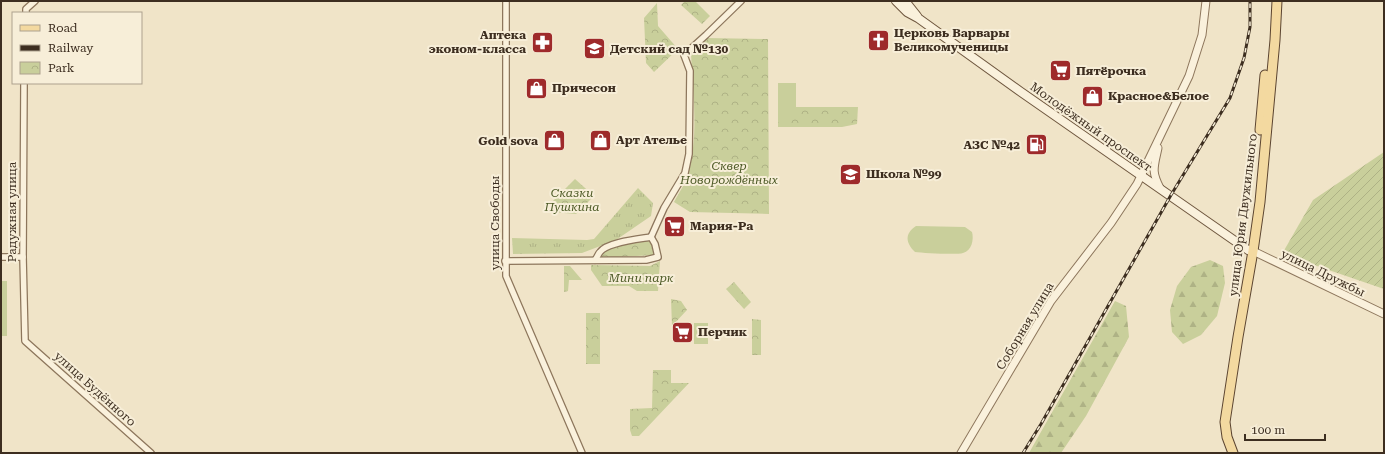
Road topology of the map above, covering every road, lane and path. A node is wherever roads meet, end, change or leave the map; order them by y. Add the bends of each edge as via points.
1 (35, 1) edge
2 (506, 1) edge
3 (741, 1) edge
4 (896, 1) edge
5 (905, 1) edge
6 (1206, 1) edge
7 (1271, 1) edge
8 (1277, 1) edge
9 (26, 11) edge
10 (918, 18) junction
11 (24, 84) edge
12 (1161, 136) junction
13 (1141, 176) junction
14 (1160, 188) junction
15 (651, 237) junction
16 (1251, 251) junction
17 (1, 257) edge
18 (23, 257) junction
19 (595, 260) junction
20 (505, 261) junction
21 (1384, 314) edge
22 (24, 341) joint
23 (151, 453) edge
24 (582, 453) edge
25 (961, 453) edge
26 (1228, 453) edge
27 (1233, 453) edge

1 - 9 street
2 - 20 street, улица Свободы
3 - 15 street via 684,55 690,71 690,154 685,173 664,208
4 - 10 main road, Молодёжный проспект
5 - 10 main road, Молодёжный проспект
6 - 12 street via 1198,51
7 - 16 main road, улица Юрия Двужильного
8 - 16 main road, улица Юрия Двужильного via 1260,202
10 - 13 main road, Молодёжный проспект
11 - 18 street, Радужная улица
12 - 13 street, Соборная улица
12 - 14 street via 1153,171
13 - 14 main road, Молодёжный проспект
13 - 25 street, Соборная улица via 1111,224 1051,301
14 - 16 main road, Молодёжный проспект
15 - 19 street via 608,247 600,251
15 - 19 street via 658,257 646,260
16 - 21 street, улица Дружбы
16 - 26 main road, улица Юрия Двужильного via 1221,416 1222,440
16 - 27 main road, улица Юрия Двужильного via 1225,422
17 - 18 street
18 - 22 street, Радужная улица
19 - 20 street
20 - 24 street, улица Свободы via 506,276
22 - 23 street, улица Будённого

